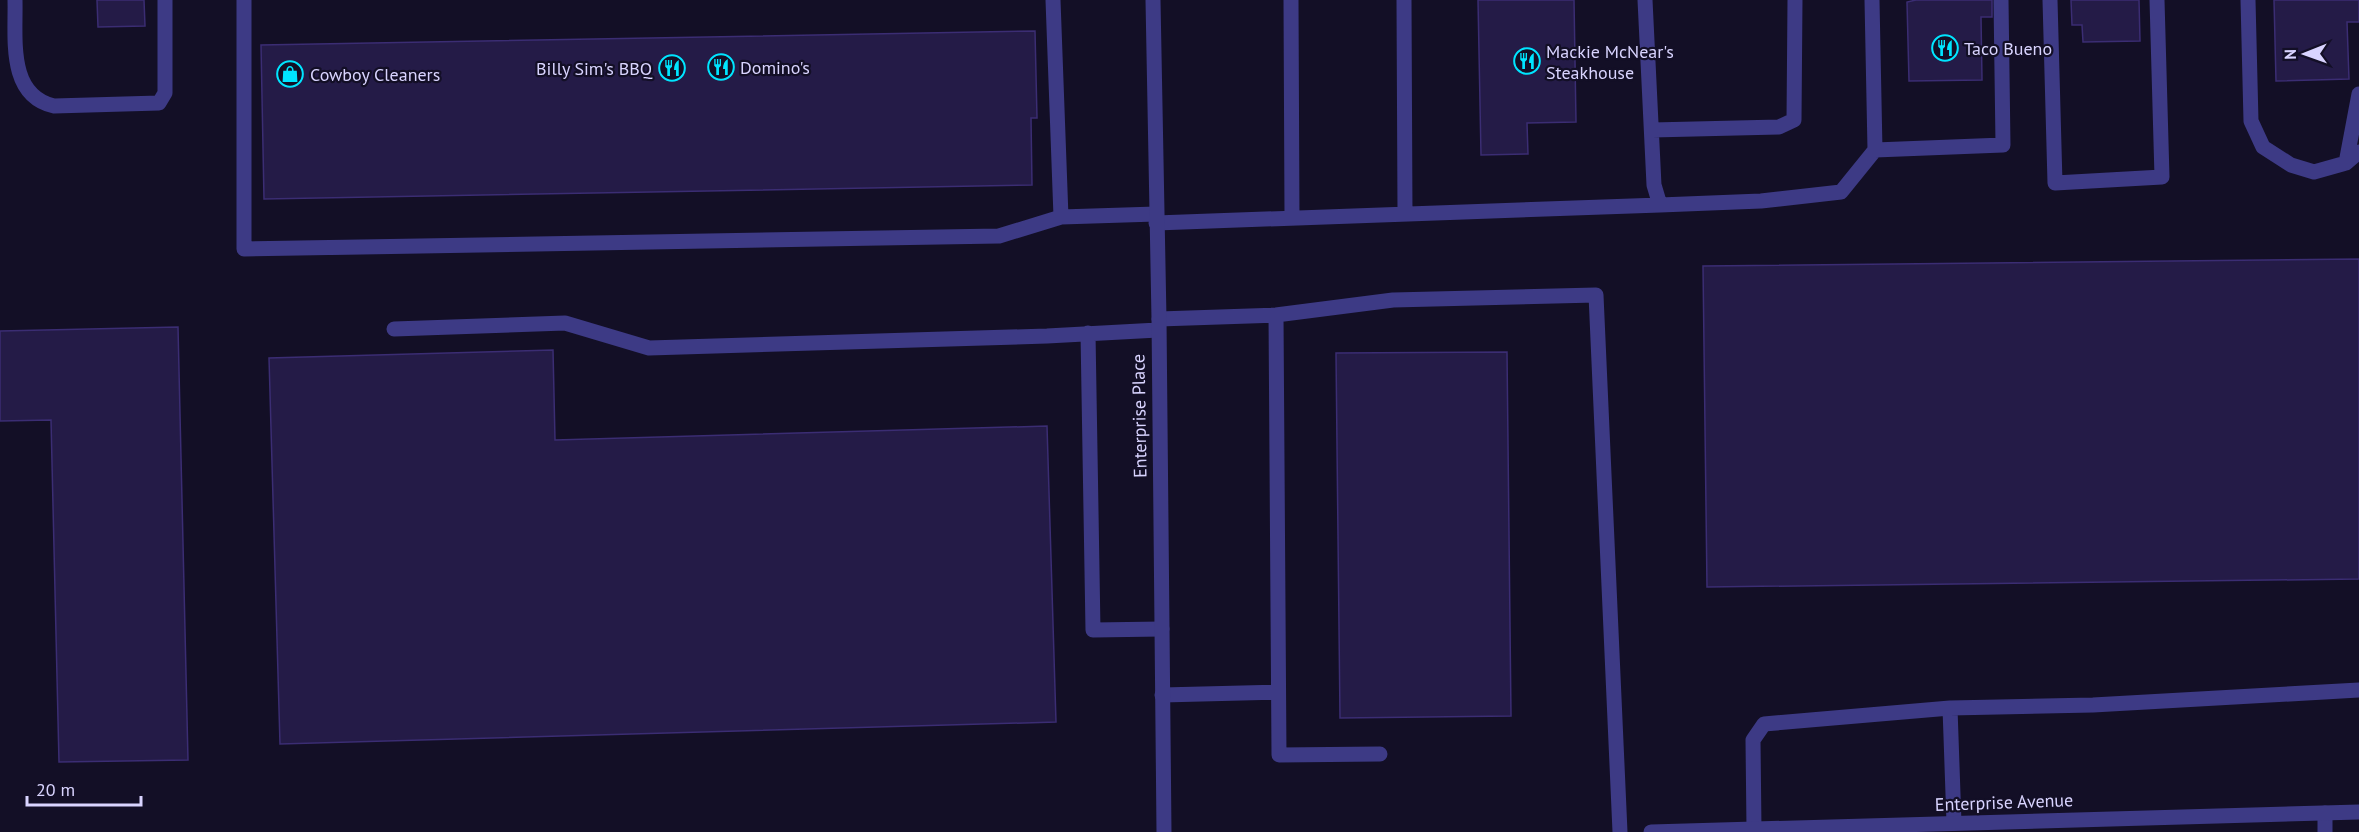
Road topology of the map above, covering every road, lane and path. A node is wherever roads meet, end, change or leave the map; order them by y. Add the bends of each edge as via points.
1 (15, 0) edge
2 (165, 0) edge
3 (244, 0) edge
4 (1053, 0) edge
5 (1153, 0) edge
6 (1290, 0) edge
7 (1404, 0) edge
8 (1645, 0) edge
9 (1795, 0) edge
10 (1872, 0) edge
11 (2001, 0) edge
12 (2050, 0) edge
13 (2157, 0) edge
14 (2248, 0) edge
15 (2359, 93) edge
16 (1652, 130) junction
17 (2359, 136) edge
18 (1875, 150) junction
19 (2359, 152) edge
20 (2346, 163) junction
21 (1660, 205) junction
22 (1405, 214) junction
23 (1061, 217) junction
24 (1292, 218) junction
25 (1156, 219) junction
26 (1276, 315) junction
27 (1158, 325) junction
28 (394, 329) dead end
29 (1088, 333) junction
30 (1162, 629) junction
31 (2359, 690) edge
32 (1278, 692) junction
33 (1162, 695) junction
34 (1950, 708) junction
35 (1380, 754) dead end
36 (2359, 812) edge
37 (2325, 813) junction
38 (1946, 826) edge
39 (1754, 829) junction
40 (1164, 832) edge
41 (1620, 832) edge
42 (1651, 832) edge
43 (2325, 832) edge

1 - 2 street via 16,57 22,84 40,103 54,106 159,103 165,93
3 - 23 street via 244,249 999,236
4 - 23 street
5 - 25 street, Enterprise Place
6 - 24 street
7 - 22 street
8 - 16 street
9 - 16 street via 1794,120 1779,127
10 - 18 street
11 - 18 street via 2003,145
12 - 13 street via 2055,183 2162,177
14 - 20 street via 2251,121 2263,147 2290,165 2314,172
15 - 20 street
16 - 21 street via 1654,185
17 - 20 street
18 - 21 street via 1841,192 1761,201
19 - 20 street
21 - 22 street
22 - 24 street
23 - 25 street
24 - 25 street
25 - 27 street, Enterprise Place
26 - 27 street
26 - 32 street
26 - 41 street via 1393,300 1596,295
27 - 29 street
27 - 30 street, Enterprise Place
28 - 29 street via 565,323 649,348
29 - 30 street via 1093,630
30 - 33 street, Enterprise Place
31 - 34 street via 2093,705
32 - 33 street
32 - 35 street via 1279,756
33 - 40 street, Enterprise Place
34 - 38 street
34 - 39 street via 1764,724 1753,740
36 - 37 street, Enterprise Avenue
37 - 38 street, Enterprise Avenue
37 - 43 street
38 - 39 street, Enterprise Avenue
39 - 42 street, Enterprise Avenue

